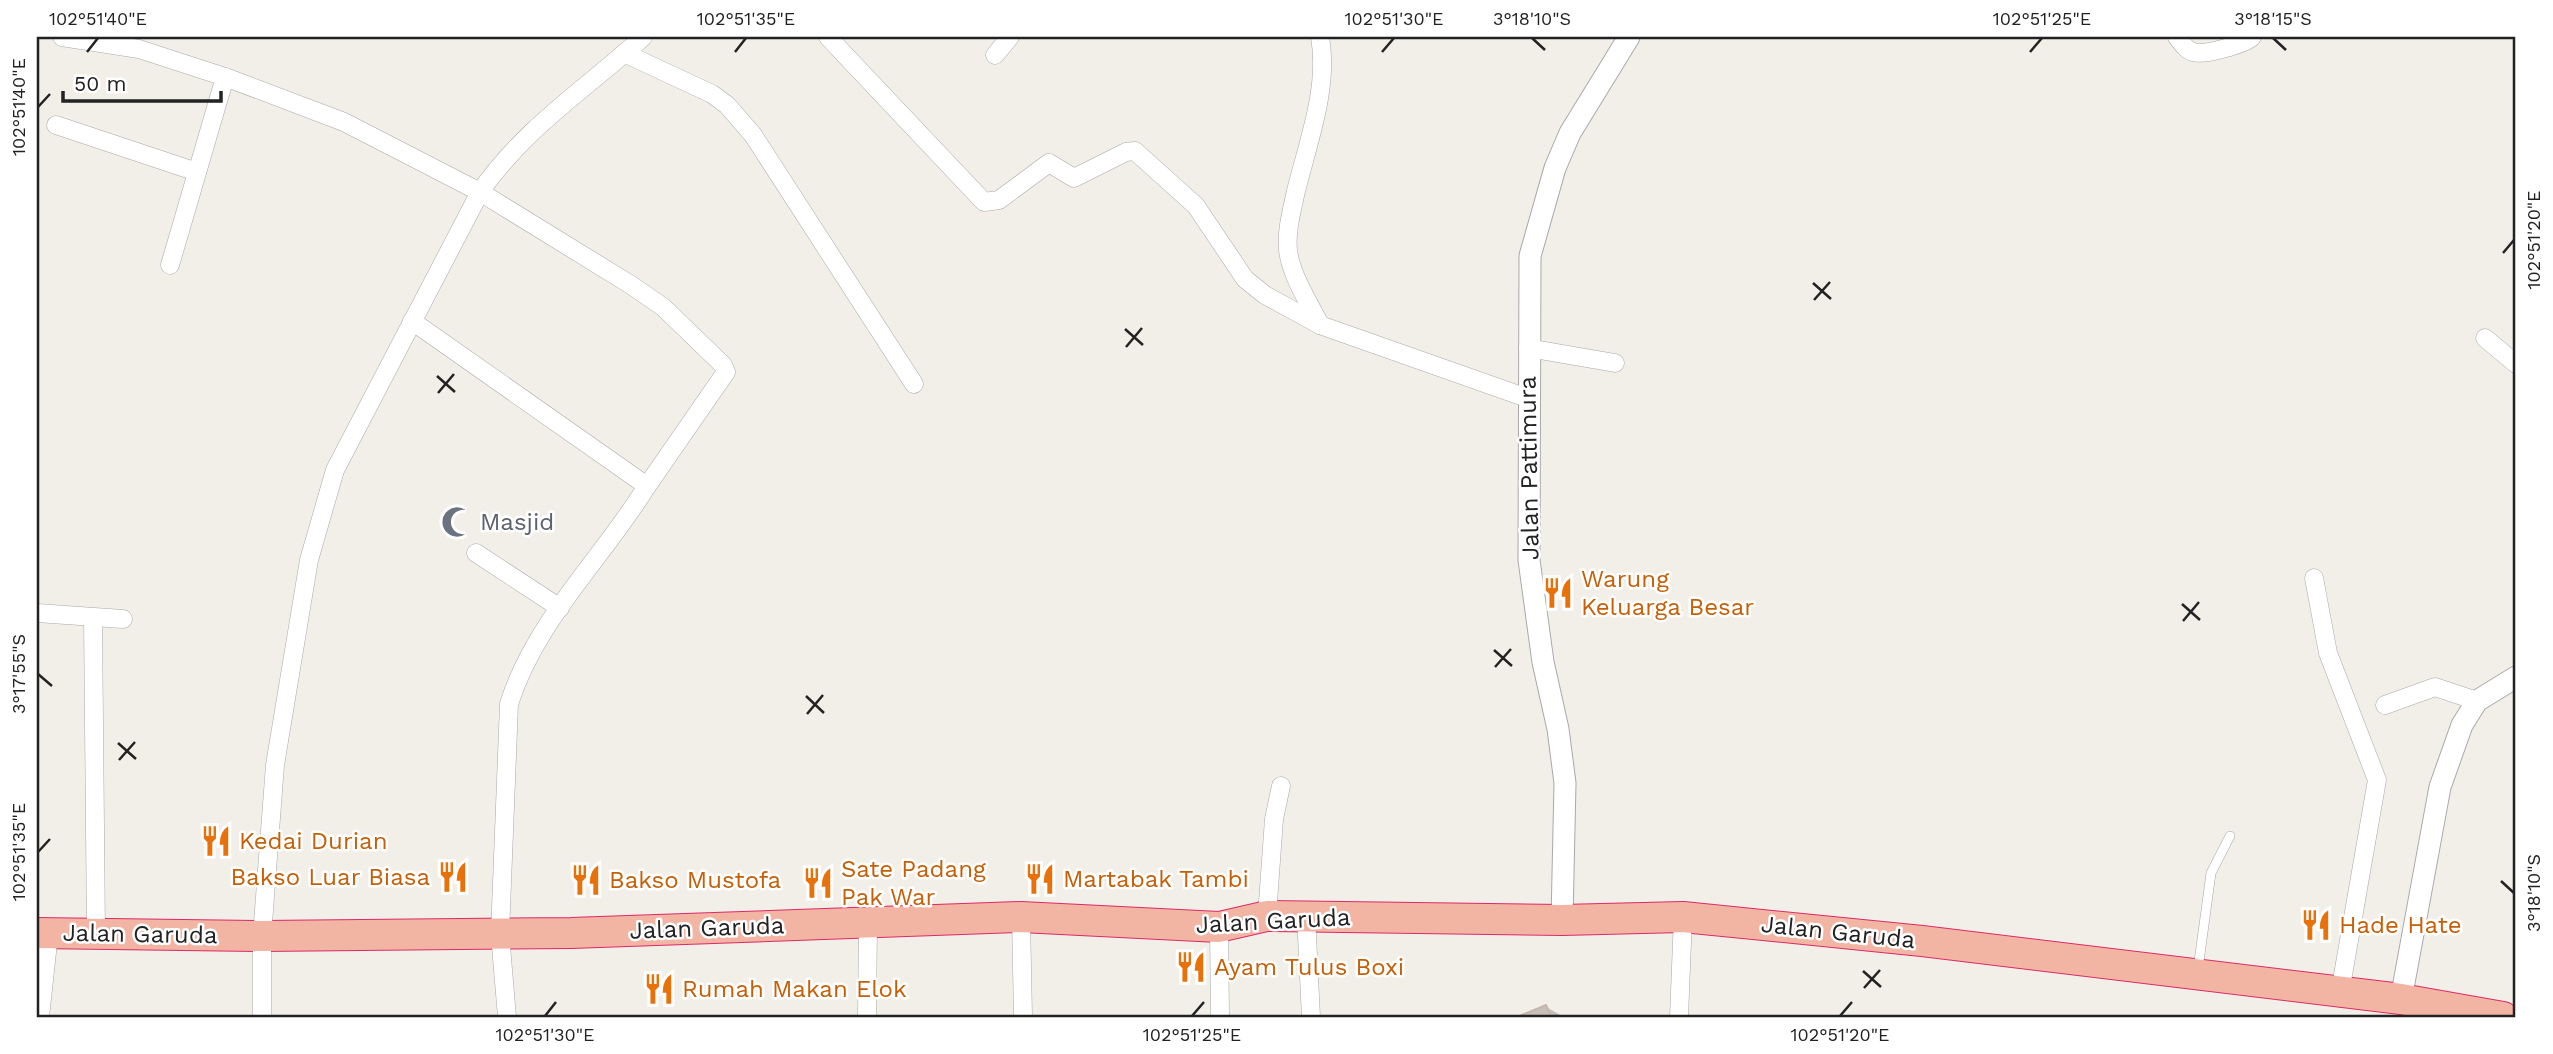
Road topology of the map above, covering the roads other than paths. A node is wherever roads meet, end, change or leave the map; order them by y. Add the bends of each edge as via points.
1 (62, 37) edge
2 (643, 37) edge
3 (828, 37) edge
4 (1010, 37) edge
5 (1320, 37) edge
6 (1629, 37) edge
7 (2177, 37) edge
8 (2252, 37) edge
9 (140, 43) edge
10 (624, 53) junction
11 (996, 55) dead end
12 (225, 77) junction
13 (56, 125) dead end
14 (197, 172) junction
15 (480, 192) junction
16 (170, 265) dead end
17 (412, 321) junction
18 (1320, 325) junction
19 (2485, 338) dead end
20 (1528, 348) junction
21 (1615, 363) dead end
22 (2516, 364) edge
23 (914, 384) dead end
24 (1530, 399) junction
25 (647, 486) junction
26 (476, 553) dead end
27 (2314, 578) dead end
28 (560, 608) junction
29 (37, 613) edge
30 (93, 618) junction
31 (123, 619) dead end
32 (2516, 677) edge
33 (2477, 701) junction
34 (2385, 705) dead end
35 (1281, 786) dead end
36 (2230, 836) dead end
37 (1268, 916) junction
38 (1307, 916) junction
39 (1021, 917) junction
40 (1683, 917) junction
41 (1562, 920) junction
42 (868, 921) junction
43 (1219, 927) junction
44 (43, 933) edge
45 (96, 934) junction
46 (500, 934) junction
47 (262, 936) junction
48 (2197, 974) junction
49 (2340, 992) junction
50 (2401, 999) junction
51 (40, 1017) edge
52 (262, 1017) edge
53 (507, 1017) edge
54 (867, 1017) edge
55 (1023, 1017) edge
56 (1220, 1017) edge
57 (1311, 1017) edge
58 (1679, 1017) edge
59 (2503, 1017) edge

1 - 9 street
2 - 10 street
3 - 18 street via 985,202 999,200 1049,163 1074,178 1135,151 1196,206 1254,288
4 - 11 street
5 - 18 street via 1319,98 1290,219 1288,251
6 - 20 street, Jalan Pattimura via 1570,133 1555,168 1530,256
7 - 8 street via 2197,53
9 - 12 street
10 - 15 street via 527,135
10 - 23 street via 699,86 727,105 753,135
12 - 14 street
12 - 15 street via 344,122
13 - 14 street
14 - 16 street
15 - 17 street
15 - 25 street via 648,296 725,369 722,382
17 - 25 street
17 - 47 street via 335,470 309,560 275,765
18 - 24 street
19 - 22 street
20 - 21 street
20 - 24 street, Jalan Pattimura
24 - 41 street, Jalan Pattimura via 1529,560 1564,783
25 - 28 street
26 - 28 street
27 - 49 street via 2329,653 2377,780
28 - 46 street via 524,664 509,704
29 - 30 street
30 - 31 street
30 - 45 street
32 - 33 street
33 - 34 street via 2435,687
33 - 50 street via 2462,725 2440,787
35 - 37 street via 1274,820
36 - 48 lane via 2211,873
37 - 38 highway, Jalan Garuda
37 - 43 highway, Jalan Garuda
38 - 41 highway, Jalan Garuda
38 - 57 street
39 - 42 highway, Jalan Garuda
39 - 43 highway, Jalan Garuda
39 - 55 street
40 - 41 highway, Jalan Garuda
40 - 48 highway, Jalan Garuda
40 - 58 street
42 - 46 highway, Jalan Garuda
42 - 54 street
43 - 56 street
44 - 45 highway, Jalan Garuda
44 - 51 street
45 - 47 highway, Jalan Garuda
46 - 47 highway, Jalan Garuda
46 - 53 street
47 - 52 street
48 - 49 highway, Jalan Garuda
49 - 50 highway, Jalan Garuda
50 - 59 highway, Jalan Garuda

